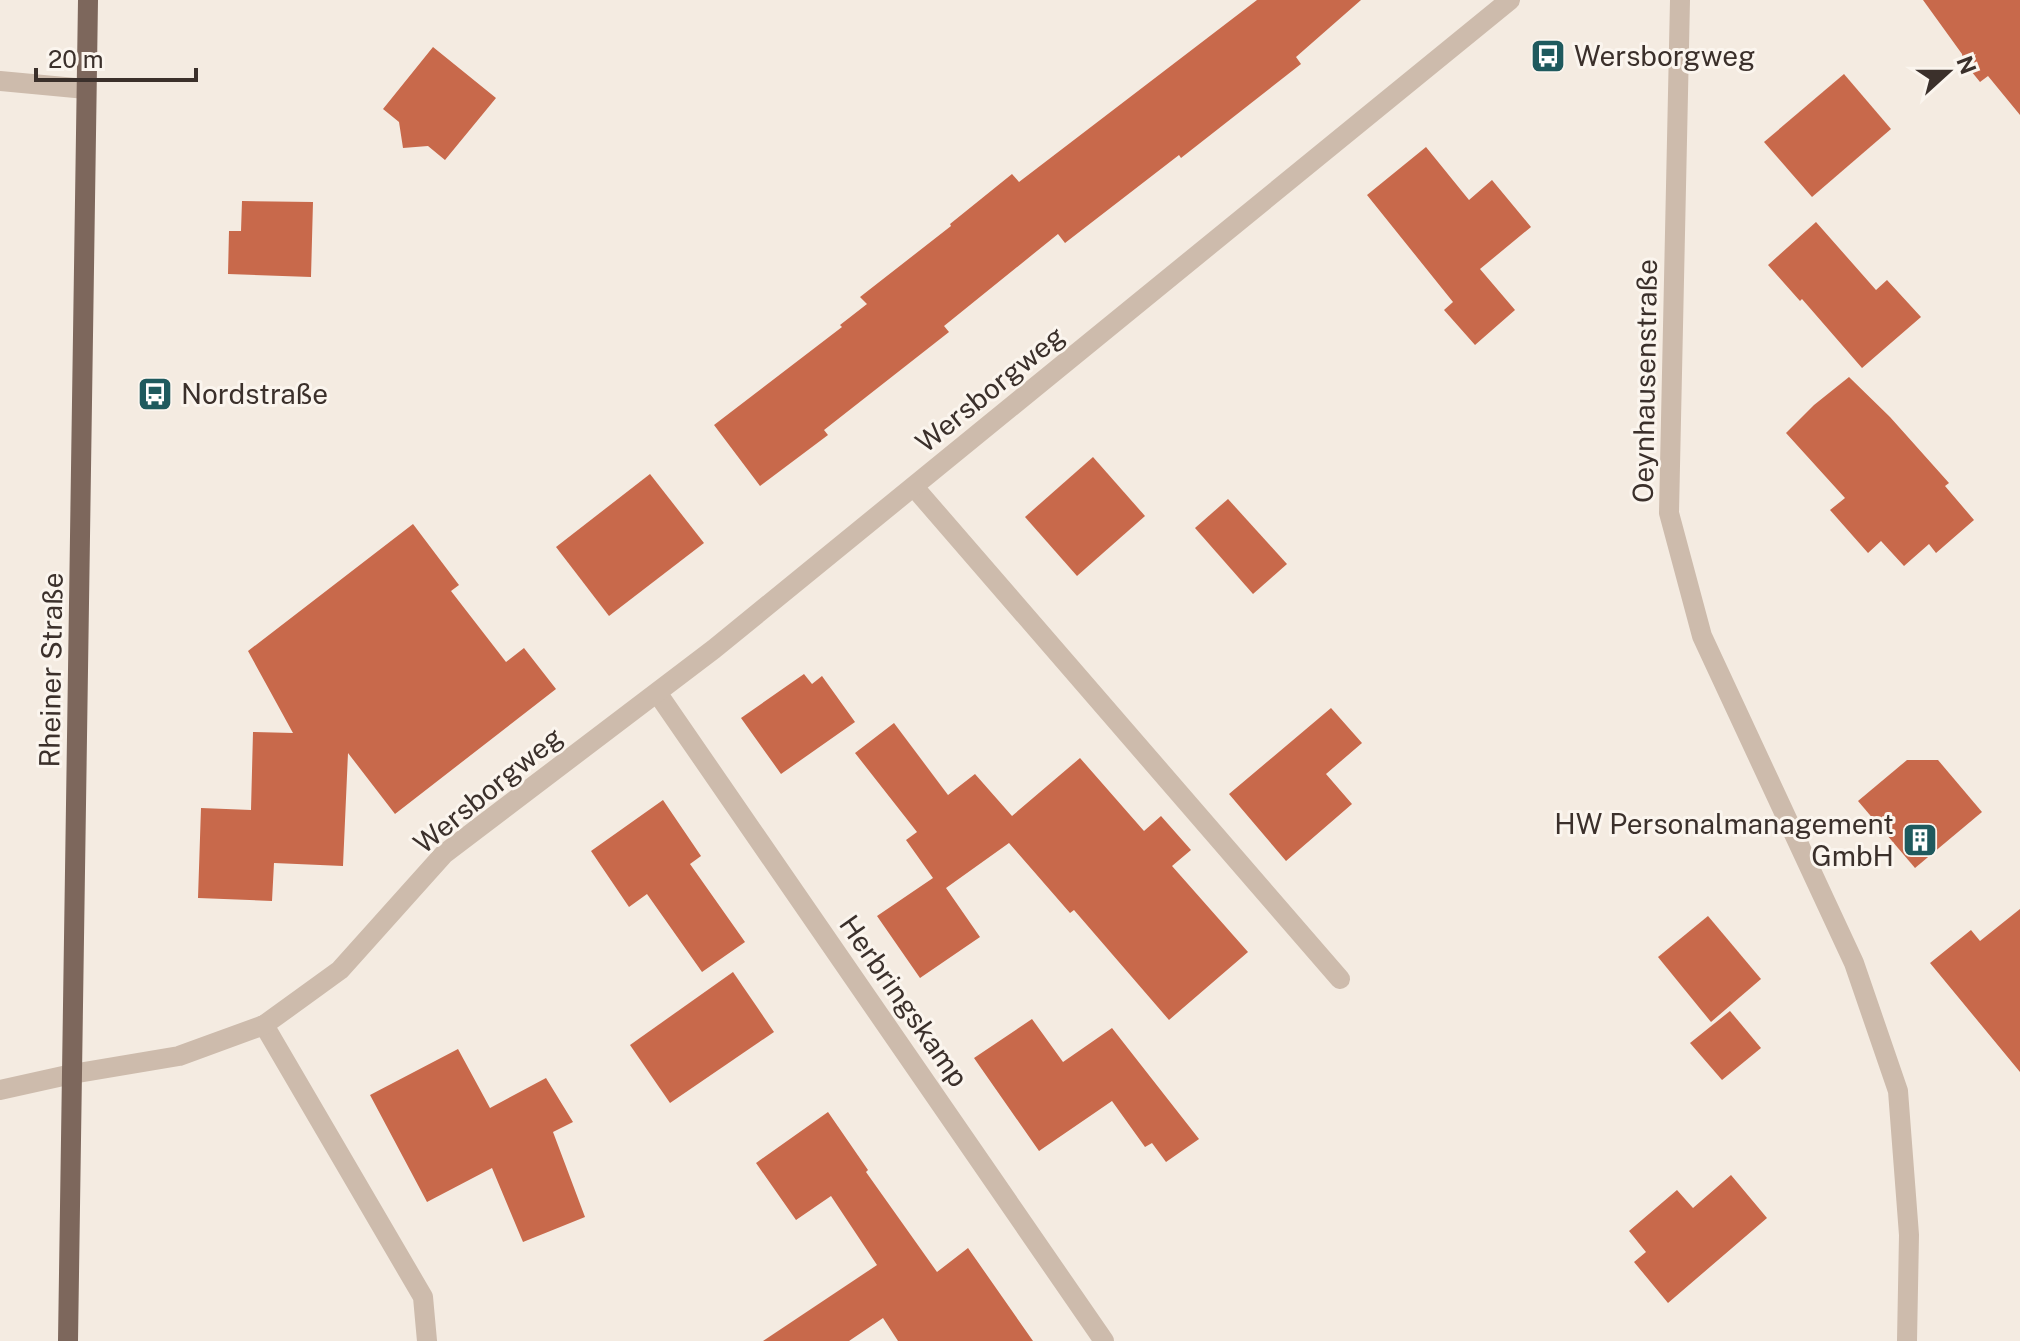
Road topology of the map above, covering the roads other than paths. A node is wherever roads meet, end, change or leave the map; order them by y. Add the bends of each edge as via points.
1 (88, 0) edge
2 (1510, 0) edge
3 (1680, 0) edge
4 (0, 81) edge
5 (86, 89) junction
6 (914, 487) junction
7 (658, 694) junction
8 (1340, 979) dead end
9 (264, 1025) junction
10 (72, 1074) junction
11 (0, 1090) edge
12 (68, 1341) edge
13 (427, 1341) edge
14 (1104, 1341) edge
15 (1907, 1341) edge

1 - 5 main road, Rheiner Straße
2 - 6 street, Wersborgweg
3 - 15 street, Oeynhausenstraße via 1669,513 1702,636 1854,963 1898,1091 1909,1235
4 - 5 street
5 - 10 main road, Rheiner Straße
6 - 7 street, Wersborgweg
6 - 8 street, Wersborgweg
7 - 9 street, Wersborgweg via 444,854 340,970
7 - 14 street, Herbringskamp
9 - 10 street, Wersborgweg via 179,1056
9 - 13 street via 423,1297
10 - 11 street
10 - 12 main road, Rheiner Straße

